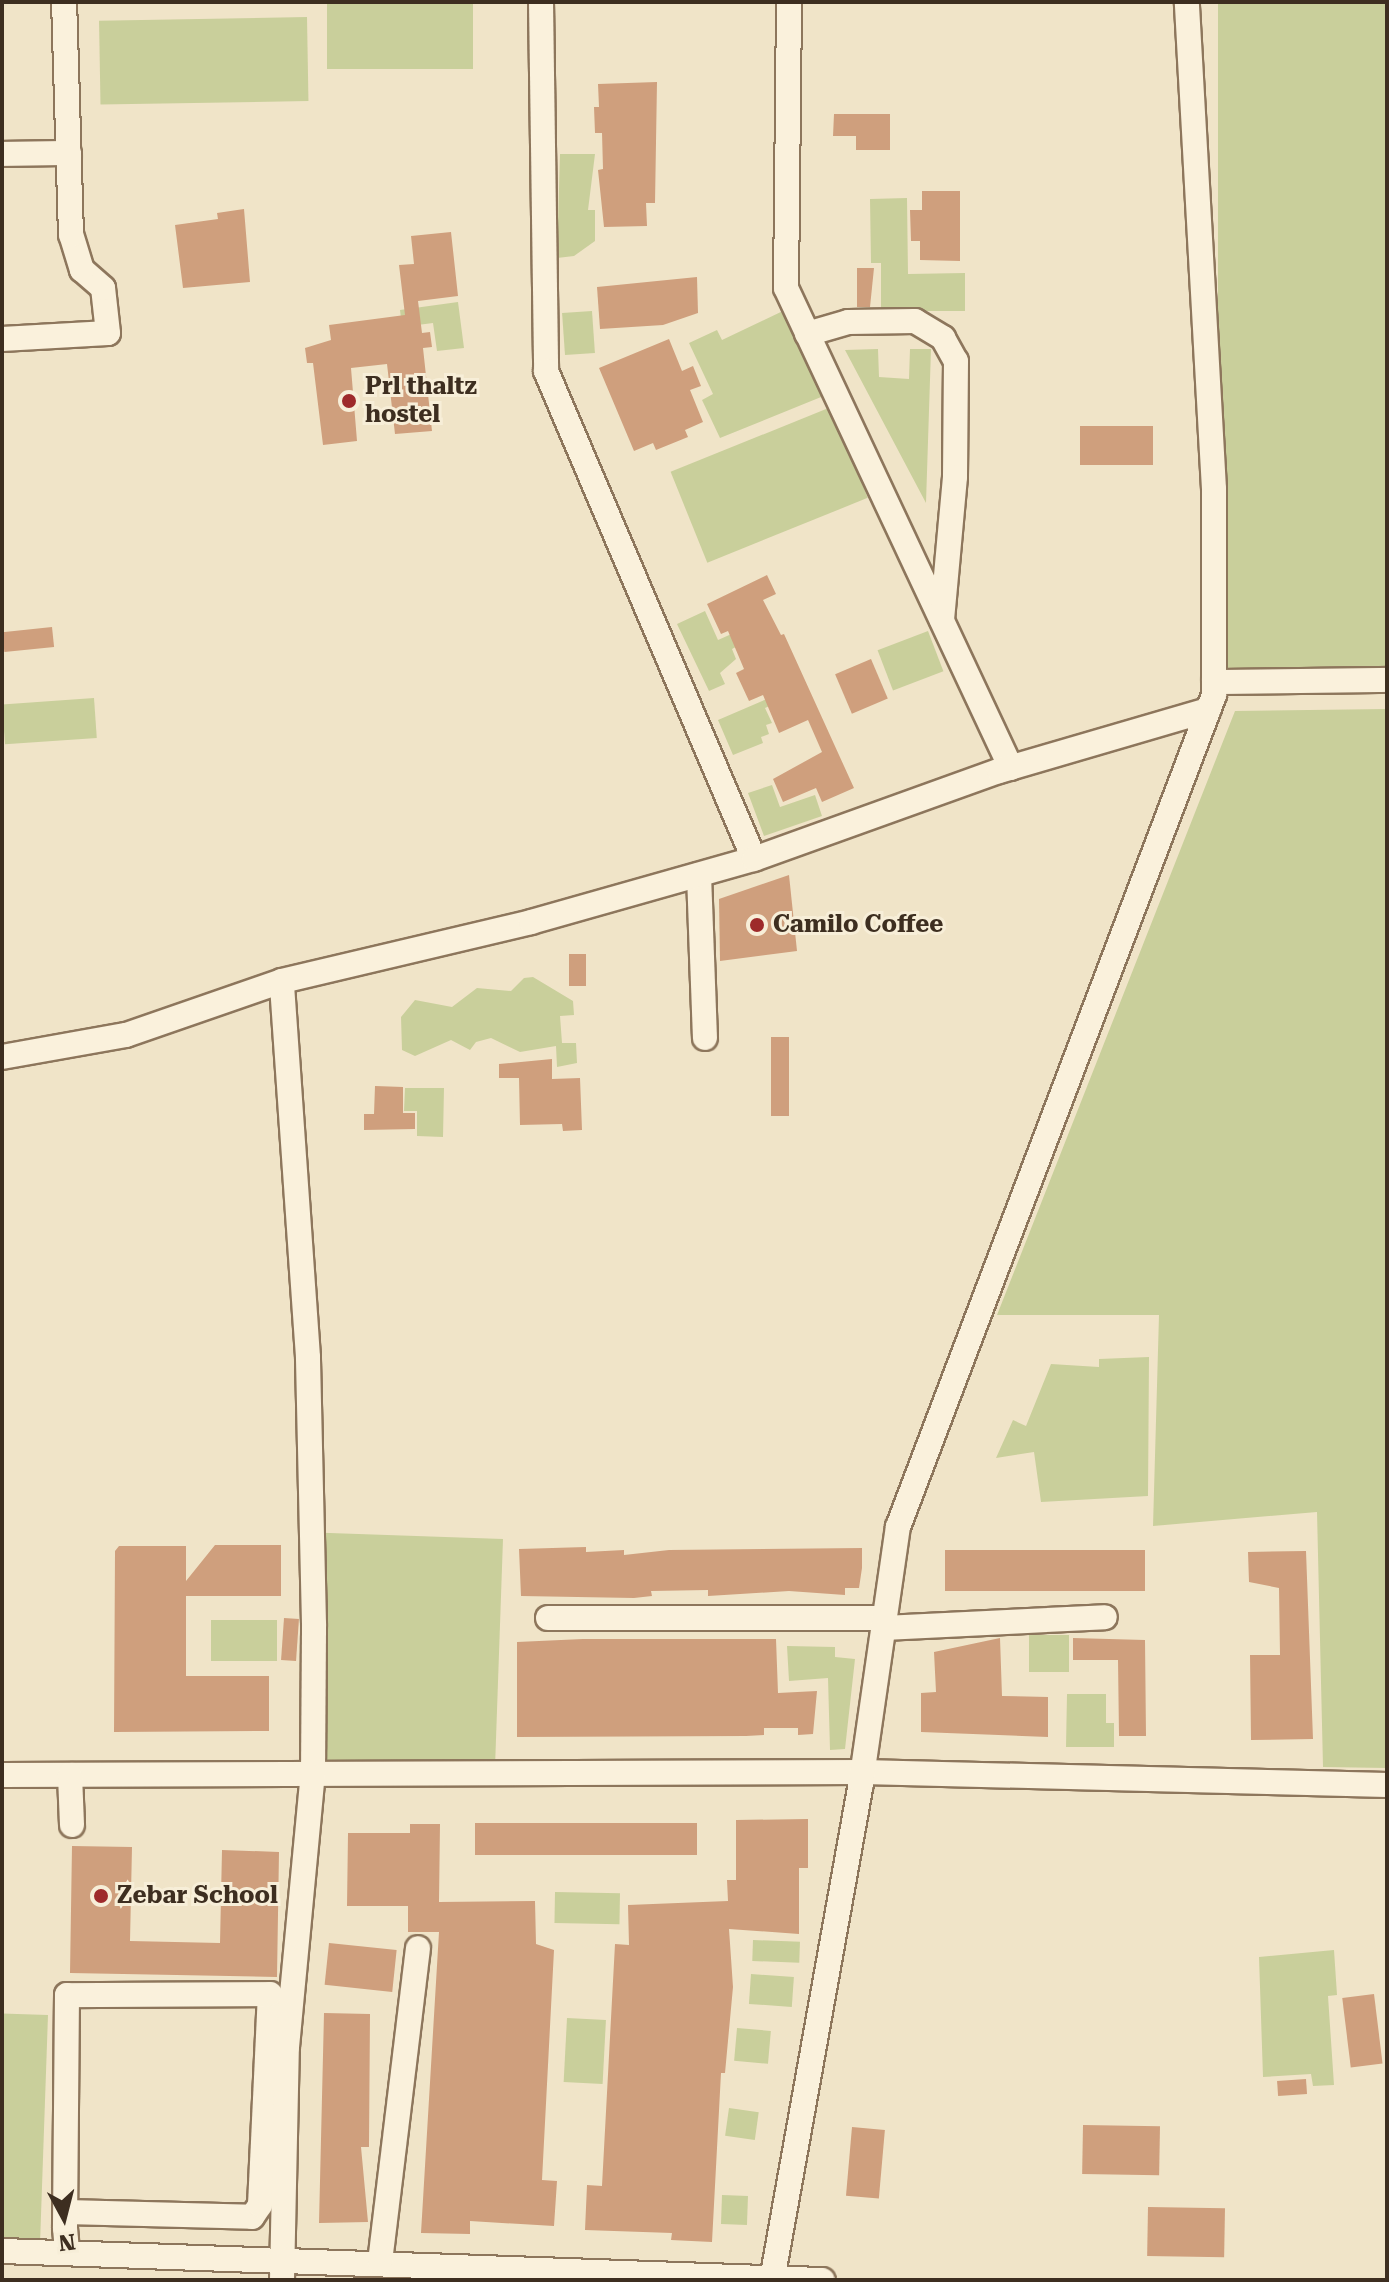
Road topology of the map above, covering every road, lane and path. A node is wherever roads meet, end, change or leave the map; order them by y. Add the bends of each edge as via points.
1 (64, 2) edge
2 (541, 2) edge
3 (789, 2) edge
4 (1187, 2) edge
5 (69, 153) junction
6 (2, 154) edge
7 (807, 334) junction
8 (2, 339) edge
9 (942, 622) junction
10 (1387, 680) edge
11 (1214, 682) junction
12 (1208, 710) junction
13 (1011, 768) junction
14 (754, 859) junction
15 (699, 875) junction
16 (282, 981) junction
17 (705, 1038) dead end
18 (2, 1057) edge
19 (1105, 1617) dead end
20 (548, 1618) dead end
21 (884, 1623) junction
22 (863, 1772) junction
23 (313, 1774) junction
24 (2, 1775) edge
25 (70, 1775) junction
26 (1387, 1785) edge
27 (72, 1825) dead end
28 (418, 1948) dead end
29 (66, 2212) junction
30 (2, 2251) edge
31 (67, 2253) junction
32 (380, 2262) junction
33 (282, 2269) edge
34 (772, 2278) edge
35 (822, 2280) edge

1 - 5 street
2 - 14 street via 546,371
3 - 7 street via 786,288
4 - 11 street via 1214,489
5 - 6 street
5 - 8 street via 71,235 82,270 103,288 108,333
7 - 9 street
7 - 9 street via 848,322 915,321 943,338 956,361 955,477
9 - 13 street
10 - 11 street
11 - 12 street
12 - 13 street
12 - 21 street via 898,1527
13 - 14 street
14 - 15 street
15 - 16 street via 531,922
15 - 17 street
16 - 18 street via 126,1035
16 - 23 street via 308,1357
19 - 21 street
20 - 21 street
21 - 22 street
22 - 23 street
22 - 26 street
22 - 34 street
23 - 25 street
23 - 33 street via 287,2047
24 - 25 street
25 - 27 street
28 - 32 street
29 - 29 street via 67,1995 270,1994 260,2205 252,2217
29 - 31 street
30 - 31 street
31 - 33 street
32 - 33 street
32 - 34 street
34 - 35 street

